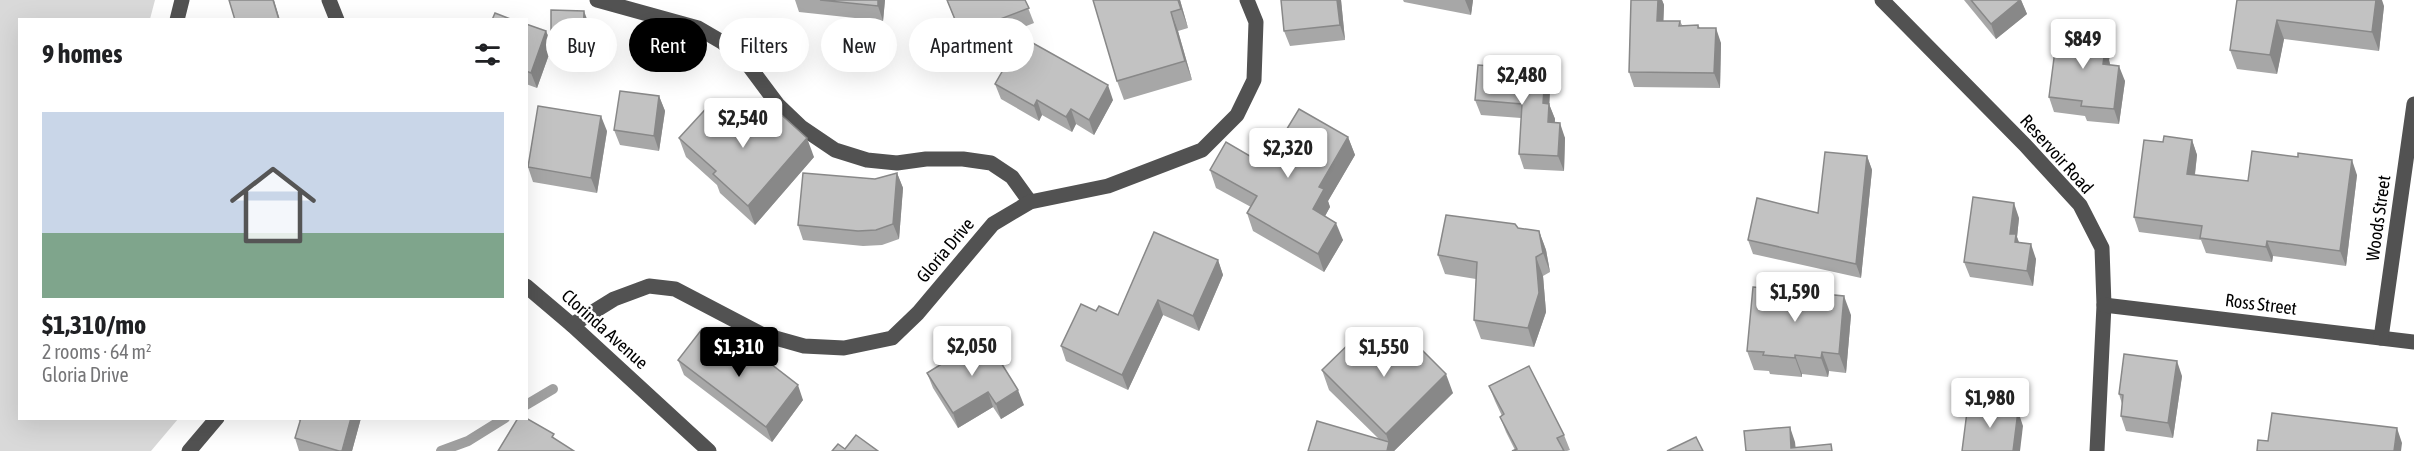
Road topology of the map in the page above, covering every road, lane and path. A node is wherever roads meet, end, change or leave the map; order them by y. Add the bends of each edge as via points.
1 (182, 0) edge
2 (329, 0) edge
3 (597, 0) edge
4 (1246, 0) edge
5 (1882, 0) edge
6 (178, 18) edge
7 (336, 18) edge
8 (2414, 104) edge
9 (1030, 202) junction
10 (528, 288) edge
11 (2104, 305) junction
12 (572, 325) junction
13 (2381, 338) junction
14 (2414, 342) edge
15 (216, 420) edge
16 (189, 451) edge
17 (709, 451) edge
18 (2097, 451) edge

1 - 6 street
2 - 7 street
3 - 9 street via 698,28 722,42 746,62 778,105 801,127 835,150 867,160 897,163 963,159 990,163 1012,177
4 - 9 street, Gloria Drive via 1256,22 1254,80 1237,115 1202,150 1108,186
5 - 11 street, Reservoir Road via 2080,205 2102,248
8 - 13 street, Woods Street
9 - 12 street, Gloria Drive via 993,224 892,338 844,348 804,346 761,334 675,289 649,286 614,299
10 - 12 street, Clorinda Avenue
11 - 13 street, Ross Street
11 - 18 street, Reservoir Road
12 - 17 street, Clorinda Avenue
13 - 14 street, Ross Street
15 - 16 street

